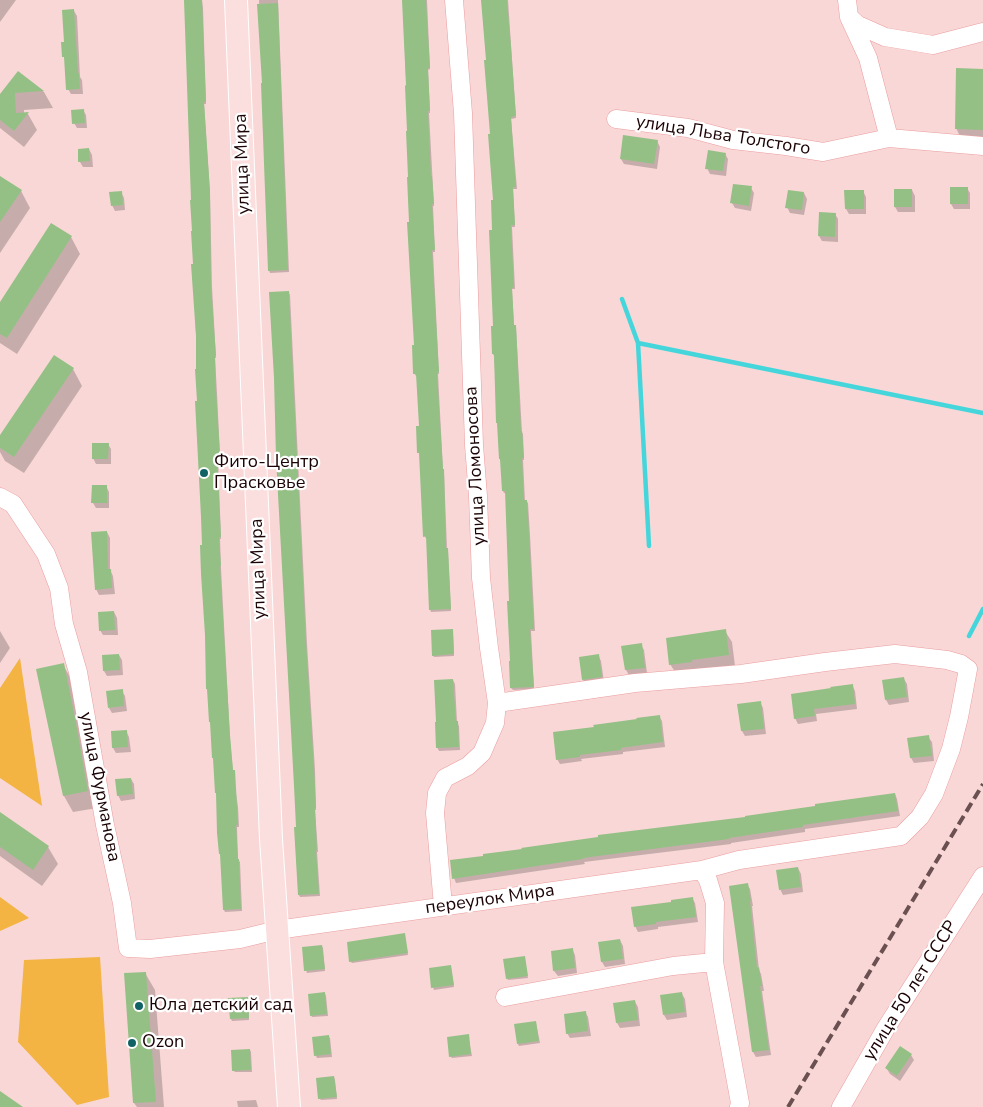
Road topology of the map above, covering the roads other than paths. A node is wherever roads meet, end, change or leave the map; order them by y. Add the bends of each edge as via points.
1 (236, 0) edge
2 (454, 0) edge
3 (848, 8) edge
4 (983, 32) edge
5 (616, 119) dead end
6 (889, 138) junction
7 (983, 146) edge
8 (0, 497) edge
9 (497, 703) junction
10 (702, 870) junction
11 (983, 876) edge
12 (443, 906) junction
13 (277, 930) junction
14 (714, 962) junction
15 (505, 997) dead end
16 (289, 1107) edge
17 (739, 1107) edge
18 (841, 1107) edge

1 - 13 main road, улица Мира
2 - 9 street, улица Ломоносова via 463,113 481,578
3 - 4 street via 858,25 885,37 933,45
3 - 6 street via 868,58
5 - 6 street, улица Льва Толстого via 688,128 733,140 822,152
6 - 7 street, улица Льва Толстого
8 - 13 street, улица Фурманова via 13,504 46,554 59,588 64,624 78,672 128,948 150,949 240,939
9 - 10 street, переулок Мира via 635,683 742,674 896,654 947,660 968,669 951,748 934,794 920,817 901,836 739,860
9 - 12 street, улица Ломоносова via 496,724 482,753 468,766 445,778 437,792 435,813
10 - 12 street, переулок Мира
10 - 14 street via 715,903
11 - 18 street, улица 50 лет СССР via 886,1028
12 - 13 street, переулок Мира
13 - 16 main road, улица Мира
14 - 15 street via 673,966
14 - 17 street

